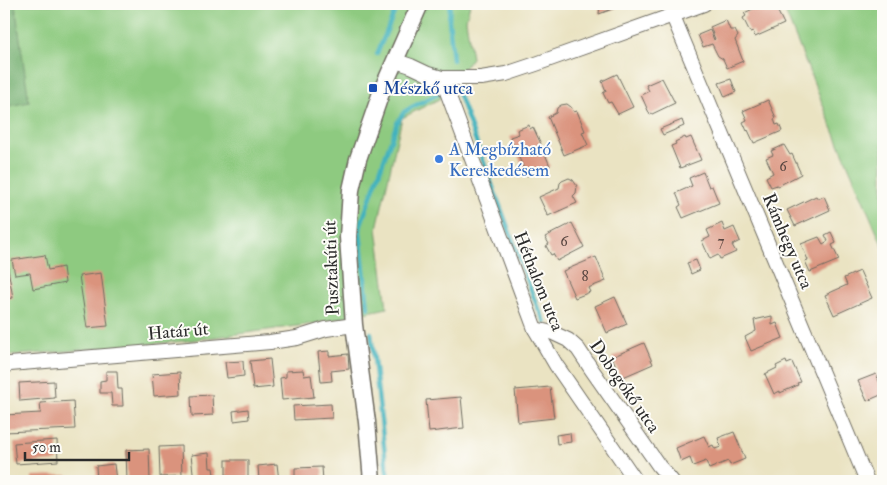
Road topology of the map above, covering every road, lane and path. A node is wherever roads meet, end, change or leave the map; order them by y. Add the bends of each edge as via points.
1 (420, 4) edge
2 (704, 4) edge
3 (673, 16) junction
4 (396, 61) junction
5 (442, 78) junction
6 (354, 325) junction
7 (536, 329) junction
8 (4, 366) edge
9 (372, 481) edge
10 (636, 481) edge
11 (672, 481) edge
12 (867, 481) edge

1 - 4 street, Pusztakúti út
2 - 3 street
3 - 5 street via 506,74
3 - 12 street, Rámhegy utca
4 - 5 street
4 - 6 street, Pusztakúti út via 382,90 351,190 348,237
5 - 7 street, Héthalom utca
6 - 8 street, Határ út via 270,342
6 - 9 street, Pusztakúti út
7 - 10 street, Héthalom utca via 556,365
7 - 11 street, Dobogókő utca via 568,340 578,349

